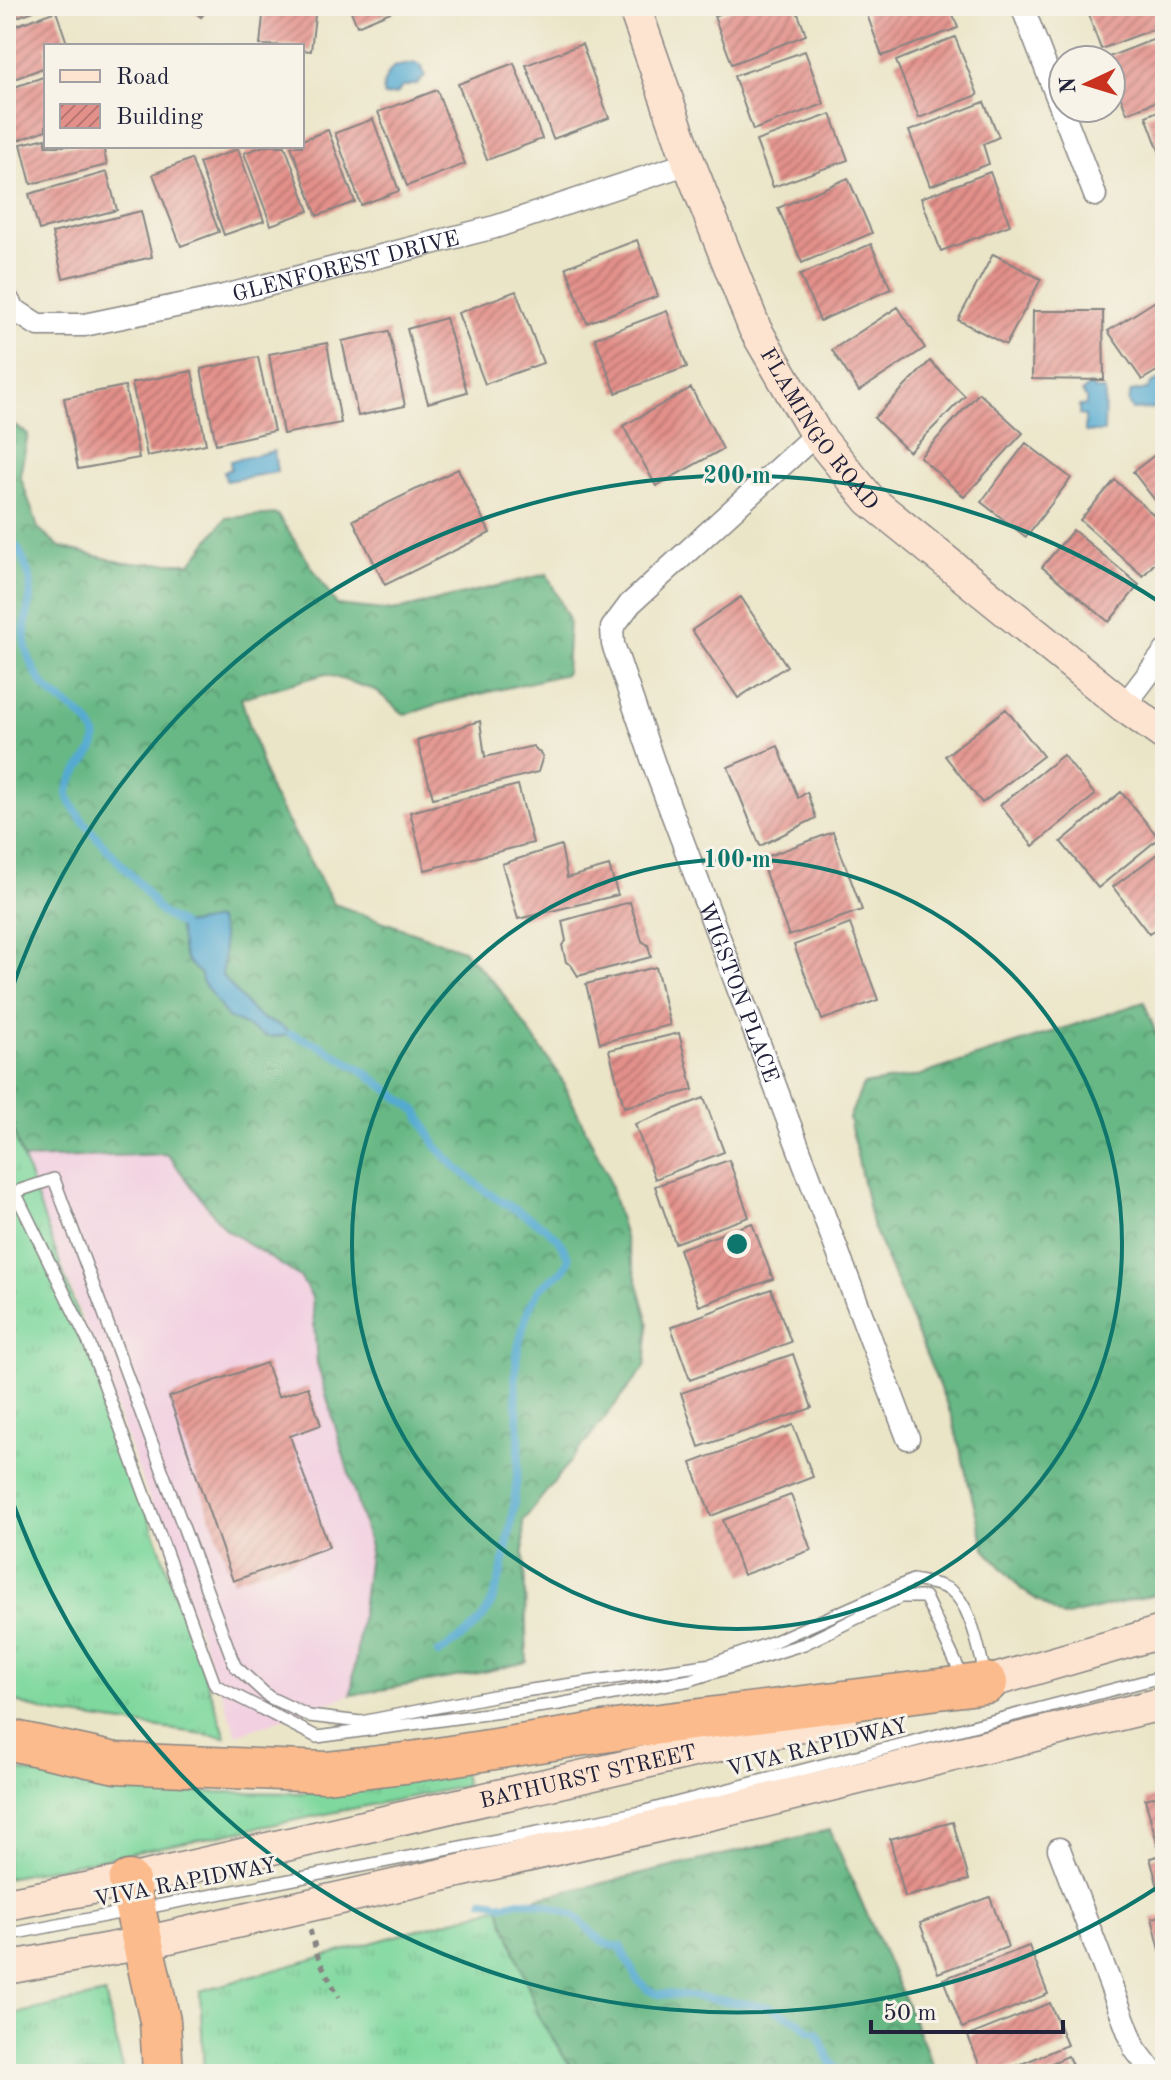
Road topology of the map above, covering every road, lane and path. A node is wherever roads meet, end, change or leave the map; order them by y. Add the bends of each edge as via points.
1 (634, 6) edge
2 (1022, 6) edge
3 (689, 163) junction
4 (1095, 195) dead end
5 (6, 297) edge
6 (816, 434) junction
7 (1165, 652) edge
8 (1124, 706) junction
9 (1165, 735) edge
10 (908, 1438) dead end
11 (1165, 1631) edge
12 (1165, 1643) edge
13 (1102, 1650) junction
14 (1165, 1676) edge
15 (977, 1684) junction
16 (1165, 1703) edge
17 (6, 1739) edge
18 (1059, 1849) dead end
19 (6, 1904) edge
20 (302, 1906) junction
21 (135, 1912) junction
22 (6, 1935) edge
23 (6, 1968) edge
24 (339, 1997) dead end
25 (163, 2074) edge
26 (1154, 2074) edge

1 - 3 main road, FLAMINGO ROAD
2 - 4 street
3 - 5 street, GLENFOREST DRIVE via 495,227 224,296 84,325 38,325 13,309
3 - 6 main road, FLAMINGO ROAD via 755,329
6 - 8 main road, FLAMINGO ROAD via 870,500
6 - 10 street, WIGSTON PLACE via 630,604 612,628 613,644
7 - 8 street
8 - 9 main road, FLAMINGO ROAD
11 - 13 main road, BATHURST STREET
12 - 13 lane
13 - 15 main road, BATHURST STREET
14 - 21 lane, VIVA RAPIDWAY via 641,1812
15 - 15 lane via 975,1634 956,1595 937,1584 913,1580 712,1664 503,1694 361,1722 309,1716 269,1697 235,1666 54,1179 15,1192 89,1343 215,1685 240,1698 317,1737 559,1704 704,1675 804,1644 900,1597 925,1597
15 - 17 highway via 326,1772 116,1763
15 - 21 main road, BATHURST STREET
16 - 20 main road, BATHURST STREET
18 - 26 street via 1135,2049
19 - 21 main road, BATHURST STREET
20 - 21 main road, BATHURST STREET
20 - 24 path via 319,1960
21 - 22 lane, VIVA RAPIDWAY
21 - 23 main road, BATHURST STREET
21 - 25 highway via 160,2021

